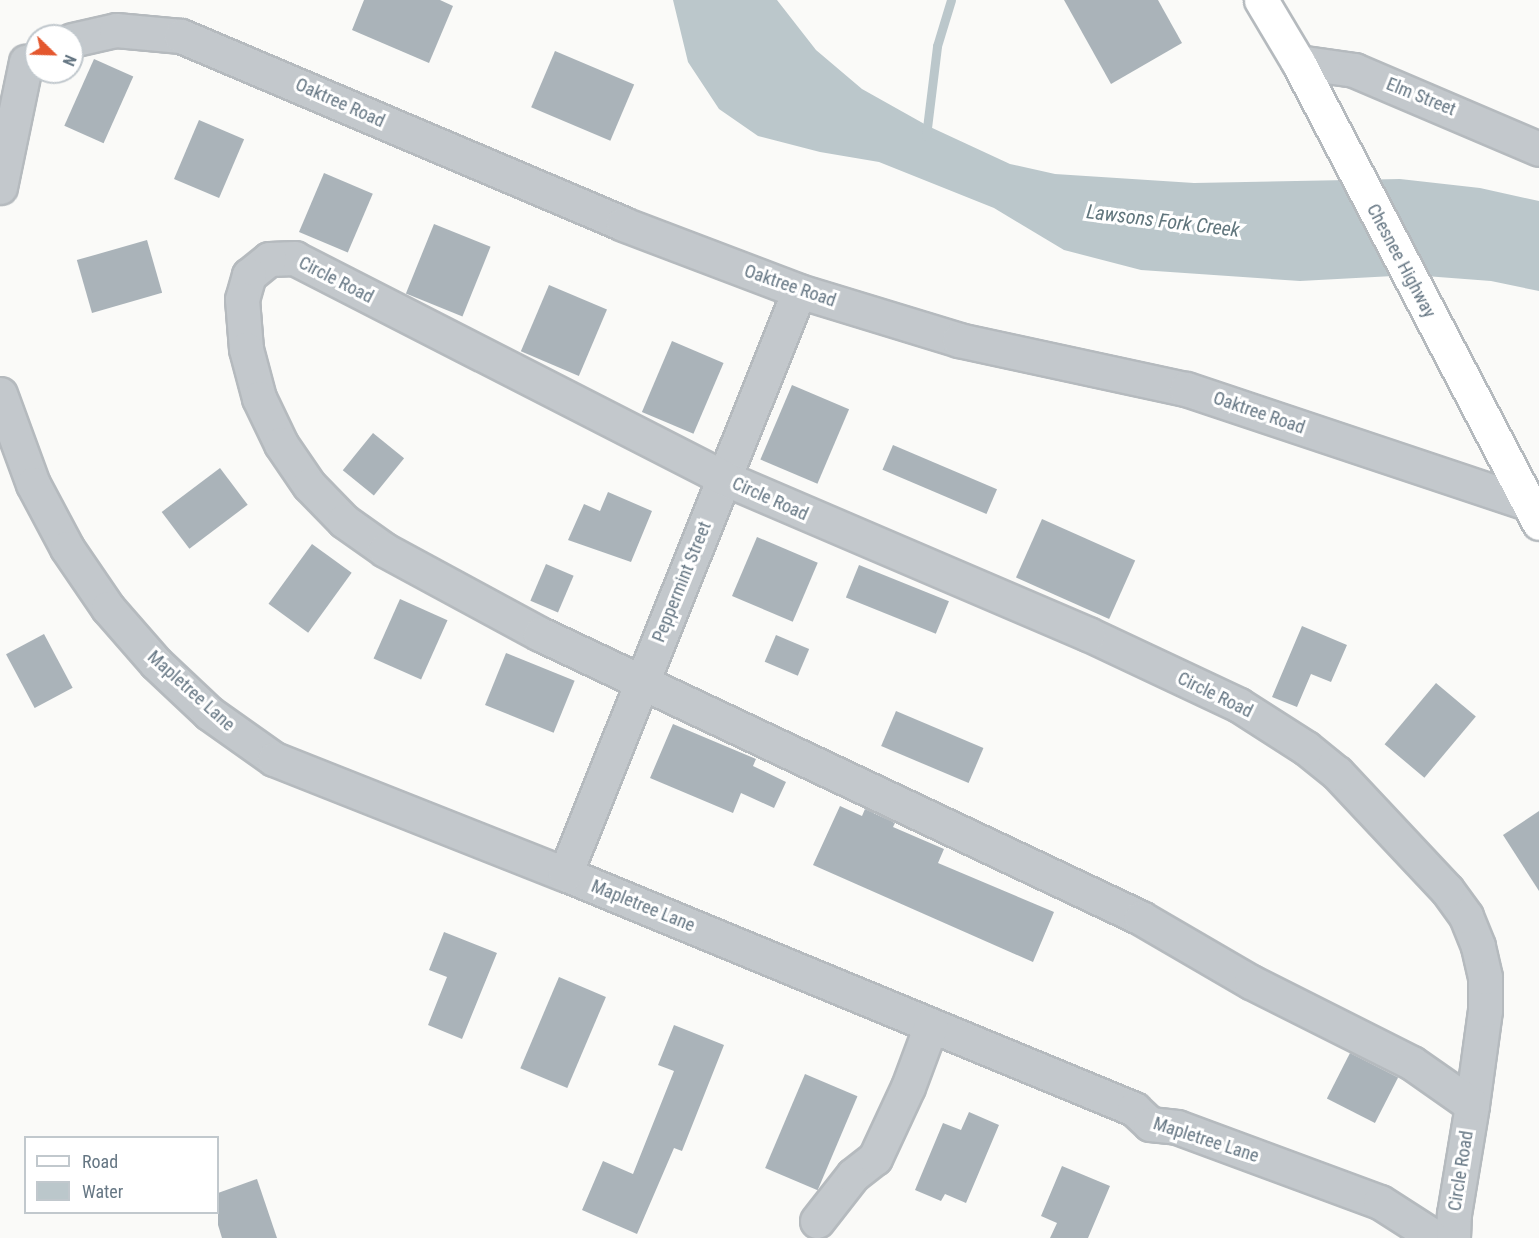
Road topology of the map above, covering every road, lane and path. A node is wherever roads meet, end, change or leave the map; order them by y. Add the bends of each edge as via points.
1 (1261, 0) edge
2 (84, 37) edge
3 (1298, 62) junction
4 (24, 64) edge
5 (0, 83) edge
6 (25, 84) edge
7 (1539, 149) edge
8 (0, 187) edge
9 (799, 291) junction
10 (0, 394) edge
11 (724, 478) junction
12 (1533, 513) edge
13 (642, 681) junction
14 (565, 874) junction
15 (931, 1025) junction
16 (1472, 1105) junction
17 (817, 1221) dead end
18 (1436, 1238) edge
19 (1453, 1238) edge

1 - 3 main road, Chesnee Highway
2 - 9 street, Oaktree Road via 116,30 181,36 623,224
3 - 7 street, Elm Street via 1354,70
3 - 12 main road, Chesnee Highway
4 - 5 street
6 - 8 street
9 - 11 street, Peppermint Street
9 - 12 street, Oaktree Road via 959,340 1186,389
10 - 14 street, Mapletree Lane via 33,484 67,548 108,608 156,663 209,713 274,759
11 - 13 street, Peppermint Street
11 - 13 street, Circle Road via 295,258 269,259 249,275 244,286 246,350 259,398 281,444 309,485 344,521 436,580
11 - 16 street, Circle Road via 1088,634 1239,705 1274,725 1337,773 1447,890 1466,916 1479,945 1485,977 1485,1010
13 - 14 street, Peppermint Street
13 - 16 street, Circle Road via 1141,918 1251,982 1412,1063
14 - 15 street, Mapletree Lane
15 - 17 street via 908,1088 875,1158 853,1175
15 - 18 street, Mapletree Lane via 1134,1109 1150,1124 1177,1127 1380,1203
16 - 19 street, Circle Road

